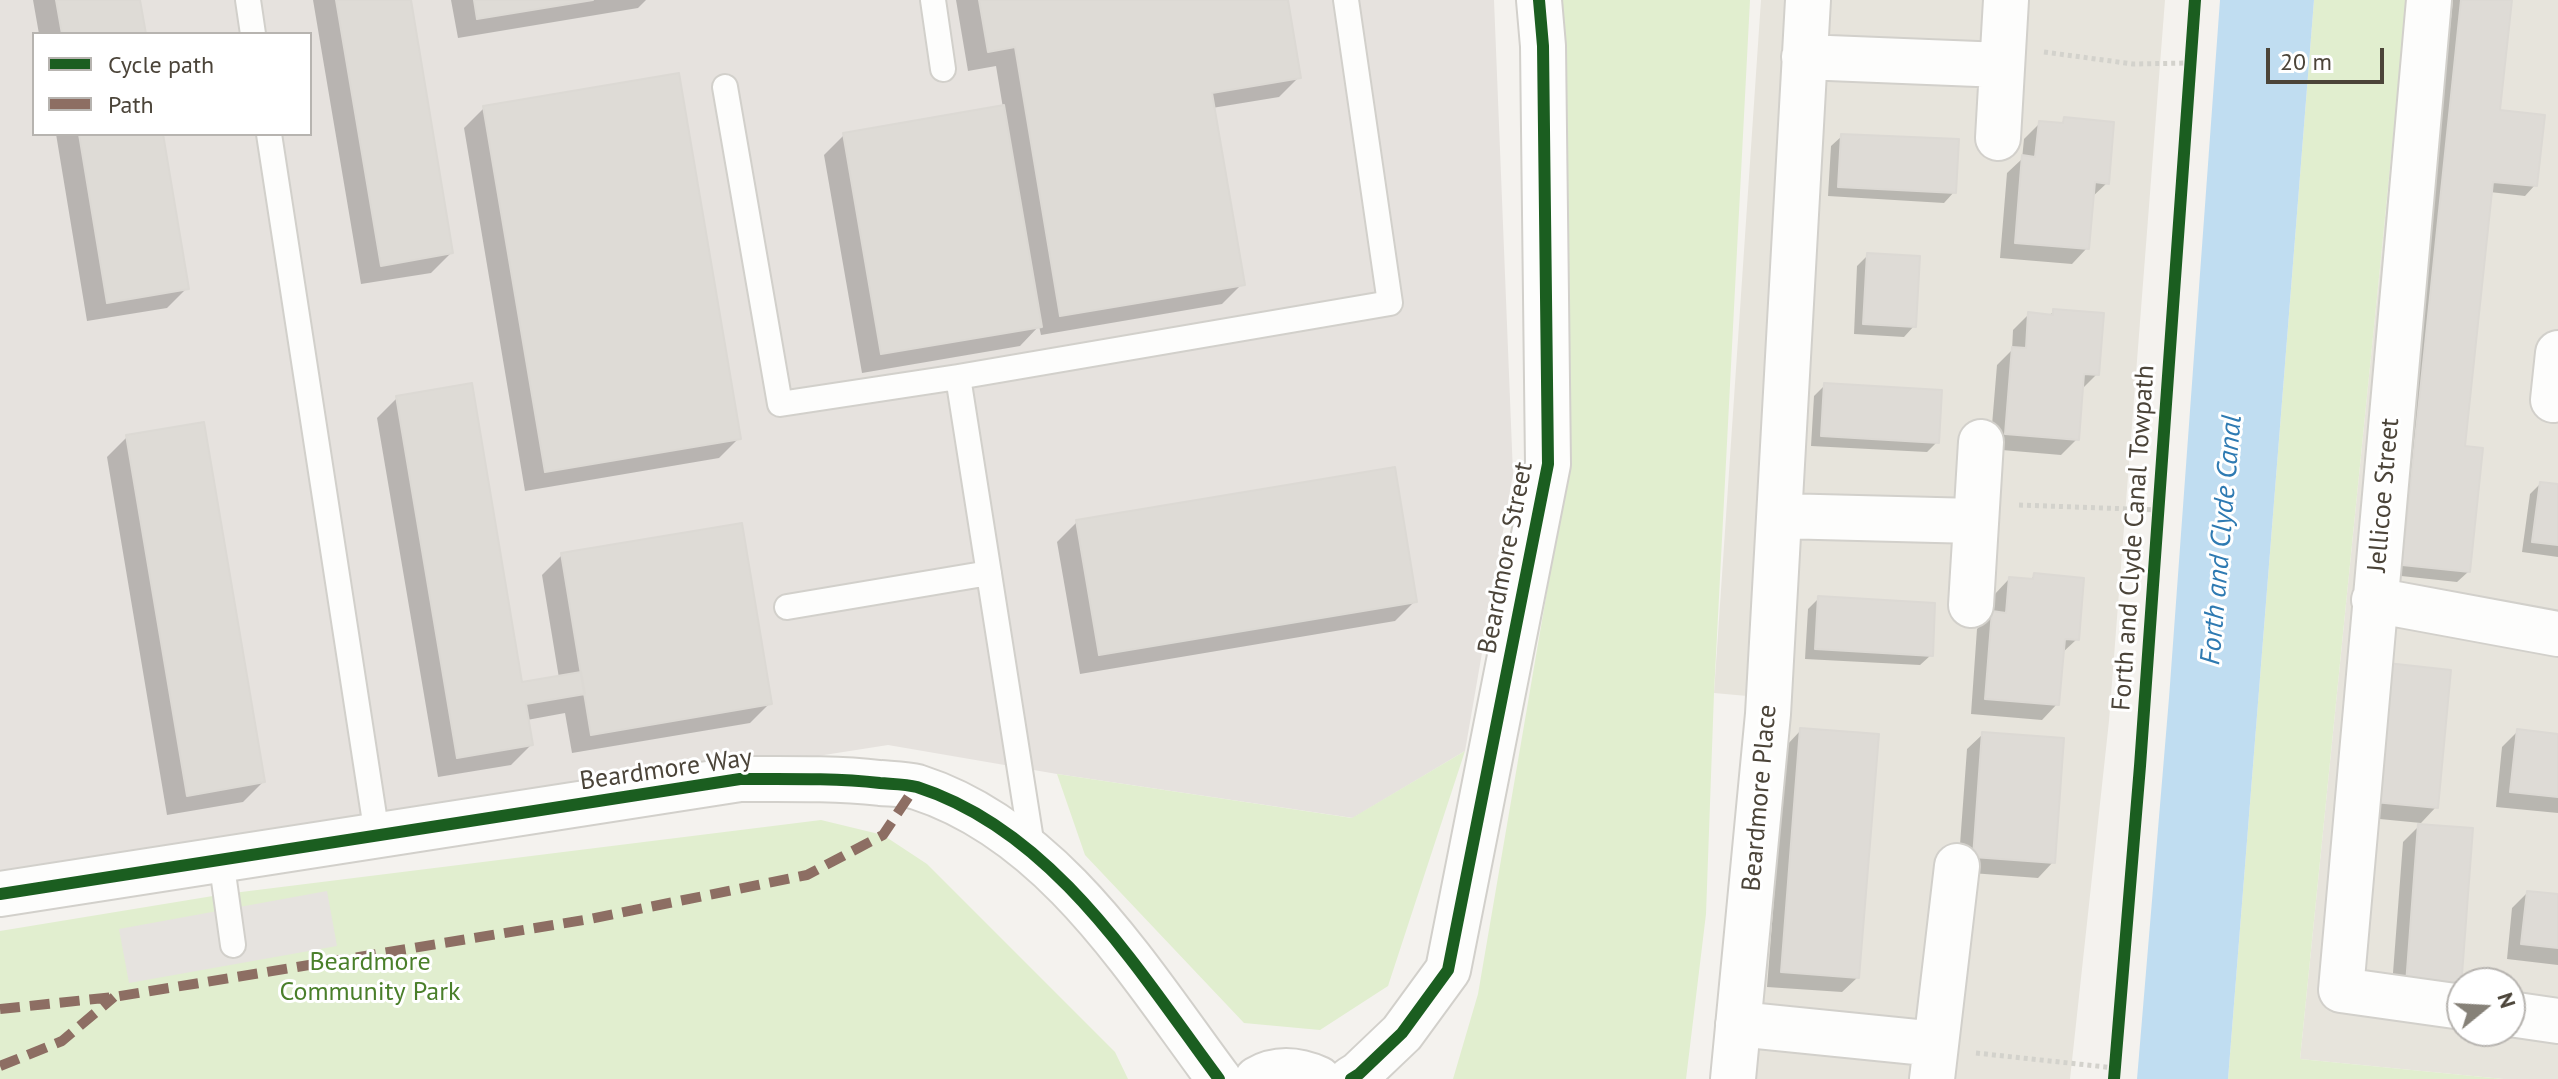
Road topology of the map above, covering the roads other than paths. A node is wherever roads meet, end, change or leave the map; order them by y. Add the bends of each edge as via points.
1 (248, 0) edge
2 (933, 0) edge
3 (1346, 0) edge
4 (1539, 0) edge
5 (1808, 0) edge
6 (2006, 0) edge
7 (2429, 0) edge
8 (253, 32) edge
9 (1804, 57) junction
10 (2002, 65) junction
11 (943, 69) dead end
12 (725, 87) dead end
13 (269, 136) edge
14 (1998, 138) dead end
15 (2558, 353) edge
16 (958, 377) junction
17 (2553, 400) dead end
18 (1981, 442) dead end
19 (1780, 516) junction
20 (1975, 521) junction
21 (989, 573) junction
22 (2374, 600) junction
23 (1971, 605) dead end
24 (787, 607) dead end
25 (2558, 634) edge
26 (377, 835) junction
27 (1033, 854) junction
28 (221, 859) junction
29 (1957, 866) dead end
30 (0, 894) edge
31 (233, 945) dead end
32 (2446, 1005) edge
33 (2526, 1016) edge
34 (2558, 1021) edge
35 (1738, 1024) junction
36 (1934, 1058) edge
37 (1219, 1079) edge
38 (1257, 1079) edge
39 (1319, 1079) edge
40 (1351, 1079) edge
41 (1733, 1079) edge

1 - 8 lane
2 - 11 lane
3 - 16 lane via 1390,303
4 - 40 street, Beardmore Street via 1548,464 1448,970 1402,1033
5 - 9 street, Beardmore Place
6 - 10 street
7 - 22 street, Jellicoe Street
9 - 10 street
9 - 19 street, Beardmore Place
10 - 14 street
12 - 16 lane via 780,404
13 - 26 lane
15 - 17 street
16 - 21 lane
18 - 20 street
19 - 20 street
19 - 35 street, Beardmore Place via 1768,714
20 - 23 street
21 - 24 lane
21 - 27 lane
22 - 25 street
22 - 32 street, Jellicoe Street via 2341,990
26 - 27 street, Beardmore Way via 740,779 844,779 915,787 993,822
26 - 28 street, Beardmore Way
27 - 37 street, Beardmore Way via 1057,873 1116,941
28 - 30 street, Beardmore Way
28 - 31 lane
29 - 36 street
33 - 34 street
35 - 36 street
35 - 41 street, Beardmore Place
38 - 39 street via 1281,1070

